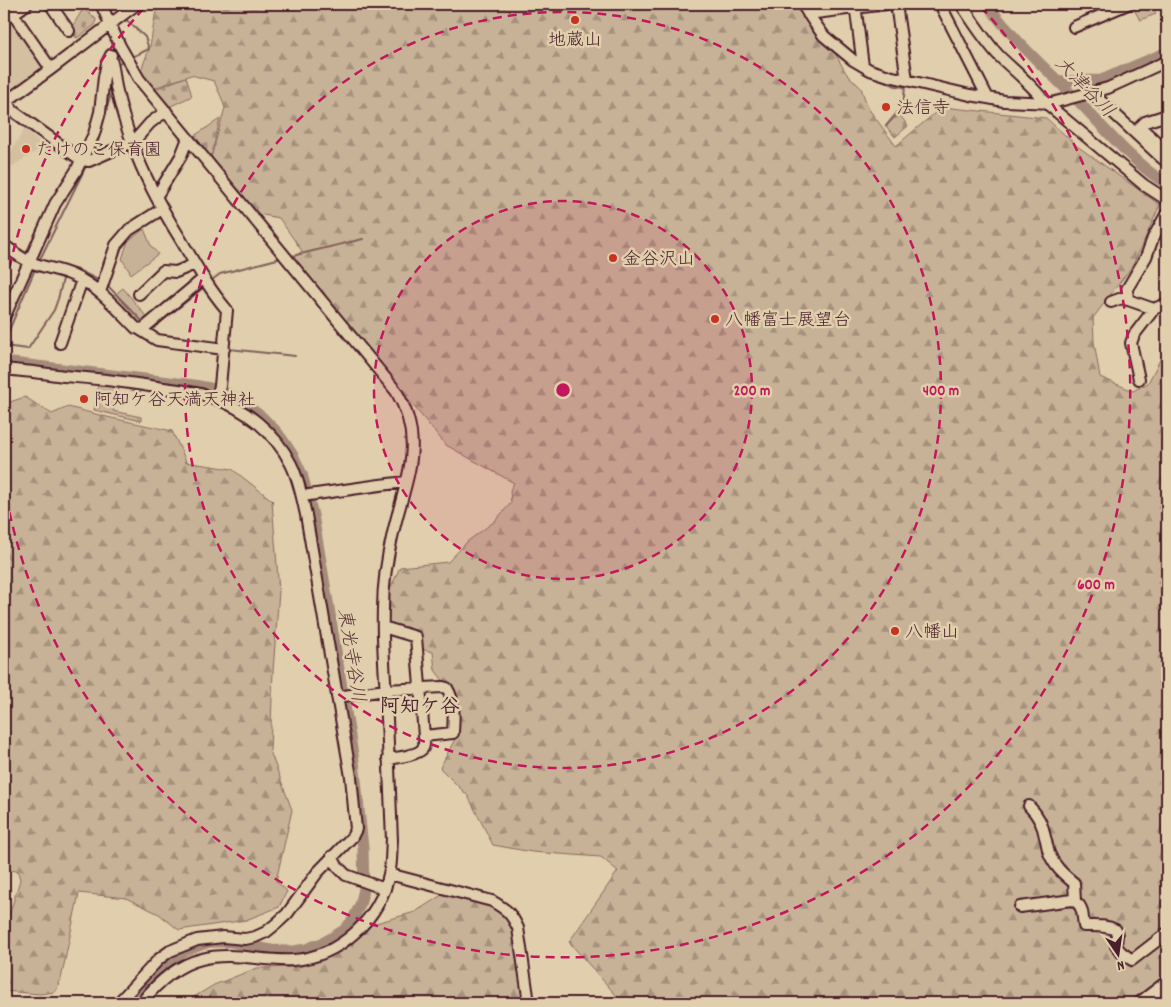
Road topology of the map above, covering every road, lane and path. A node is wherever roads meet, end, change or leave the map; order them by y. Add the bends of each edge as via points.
1 (6, 4) edge
2 (27, 4) edge
3 (50, 4) edge
4 (101, 4) edge
5 (137, 4) edge
6 (802, 4) edge
7 (886, 4) edge
8 (896, 4) edge
9 (940, 4) edge
10 (961, 4) edge
11 (1128, 4) edge
12 (855, 6) edge
13 (13, 14) junction
14 (808, 14) junction
15 (110, 24) junction
16 (1074, 27) dead end
17 (69, 30) dead end
18 (118, 44) junction
19 (110, 57) junction
20 (1167, 61) edge
21 (863, 66) junction
22 (51, 69) junction
23 (907, 80) junction
24 (1090, 93) junction
25 (988, 98) junction
26 (5, 102) edge
27 (1049, 103) junction
28 (166, 111) junction
29 (1167, 115) edge
30 (188, 138) junction
31 (132, 142) junction
32 (1167, 150) edge
33 (81, 160) junction
34 (1167, 162) edge
35 (156, 197) junction
36 (1167, 200) edge
37 (162, 209) junction
38 (1167, 213) edge
39 (5, 248) edge
40 (29, 262) junction
41 (195, 264) junction
42 (204, 278) junction
43 (82, 280) junction
44 (100, 292) junction
45 (139, 294) dead end
46 (1128, 300) junction
47 (1112, 302) dead end
48 (1167, 303) edge
49 (1154, 310) junction
50 (4, 318) edge
51 (139, 329) junction
52 (60, 343) dead end
53 (224, 350) junction
54 (4, 369) edge
55 (1139, 379) dead end
56 (218, 394) junction
57 (406, 482) junction
58 (302, 496) junction
59 (383, 627) junction
60 (421, 688) junction
61 (385, 690) junction
62 (337, 697) junction
63 (424, 736) junction
64 (388, 758) junction
65 (1029, 806) dead end
66 (332, 856) junction
67 (389, 874) junction
68 (385, 889) junction
69 (1075, 901) junction
70 (1020, 907) dead end
71 (1167, 933) edge
72 (1167, 984) edge
73 (118, 1003) edge
74 (141, 1003) edge
75 (529, 1003) edge
76 (1142, 1003) edge

1 - 13 street
2 - 13 street
3 - 17 street
4 - 15 street
5 - 15 street
6 - 14 street
7 - 12 street
8 - 23 street
9 - 25 street
10 - 27 street via 999,55
11 - 16 street
12 - 14 street
12 - 21 street
13 - 22 street
14 - 21 street via 824,36
15 - 18 street
15 - 22 street
18 - 19 street
18 - 28 street via 139,79
19 - 31 street
19 - 33 street via 98,123
20 - 24 street
21 - 23 street
22 - 26 street
23 - 25 street
24 - 27 street
24 - 34 street
25 - 27 street
26 - 33 street
27 - 36 street via 1144,185
28 - 30 street
28 - 31 street
29 - 32 street via 1145,122 1140,127
30 - 35 street
30 - 57 street via 396,391 406,411 412,436
31 - 33 street via 89,161
31 - 35 street
33 - 40 street via 55,204
35 - 37 street
37 - 41 street
37 - 44 street via 128,230 116,245
38 - 46 street via 1127,289
39 - 40 street
40 - 43 street
40 - 50 street
41 - 42 street
41 - 45 street via 176,272 163,271
42 - 51 street
42 - 53 street via 227,310
43 - 44 street
43 - 52 street
44 - 51 street
46 - 47 street via 1122,298
46 - 49 street
48 - 49 street
49 - 55 street via 1131,342
51 - 53 street via 157,340
53 - 56 street
54 - 56 street via 125,382 209,396
56 - 58 street via 274,439 291,464
57 - 58 street
57 - 59 street via 386,567
58 - 62 street
59 - 60 street via 416,637
59 - 61 street
60 - 61 street
60 - 63 street
60 - 63 street via 447,688 455,717 453,733
61 - 62 street
61 - 64 street
62 - 66 street via 356,829
63 - 64 street via 421,750 403,757
64 - 67 street via 392,840
65 - 69 street via 1040,818 1048,851 1056,866 1074,883
66 - 68 street via 346,875
66 - 73 street via 287,914 266,932 245,939 197,940 170,952 158,959
67 - 68 street
67 - 75 street via 492,901 505,908 518,928
68 - 74 street via 363,925 341,944 294,960 227,956 202,959 170,974
69 - 70 street
69 - 71 street via 1081,906 1084,926 1105,926 1116,930 1116,946 1132,960
72 - 76 highway

